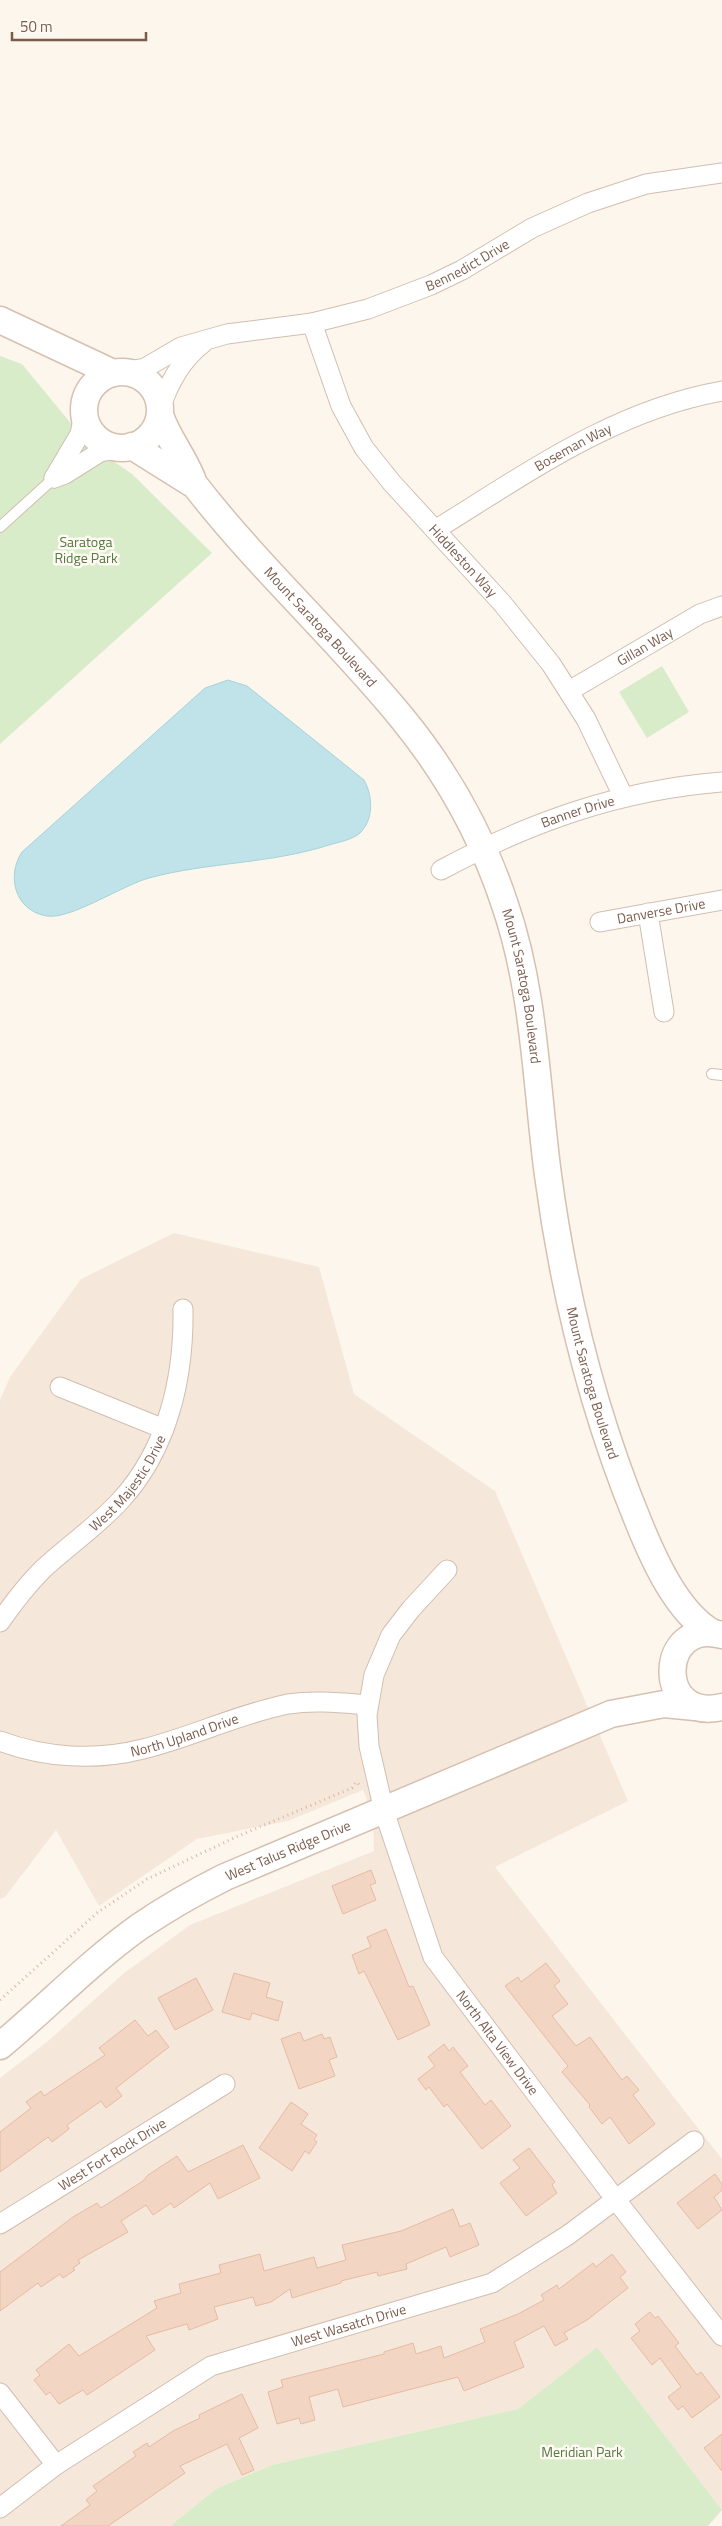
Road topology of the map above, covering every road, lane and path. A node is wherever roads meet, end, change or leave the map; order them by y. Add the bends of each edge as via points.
1 (722, 173) edge
2 (0, 320) edge
3 (312, 323) junction
4 (28, 335) junction
5 (206, 341) junction
6 (118, 372) junction
7 (722, 391) edge
8 (86, 405) junction
9 (160, 412) junction
10 (127, 447) junction
11 (54, 478) junction
12 (194, 484) junction
13 (0, 527) edge
14 (435, 530) junction
15 (722, 606) edge
16 (569, 692) junction
17 (722, 782) edge
18 (623, 796) junction
19 (483, 848) junction
20 (441, 870) dead end
21 (722, 900) edge
22 (648, 913) junction
23 (600, 922) dead end
24 (664, 1012) dead end
25 (183, 1309) dead end
26 (60, 1387) dead end
27 (164, 1429) junction
28 (447, 1570) dead end
29 (663, 1576) junction
30 (0, 1622) edge
31 (717, 1634) edge
32 (675, 1659) junction
33 (368, 1705) junction
34 (711, 1711) edge
35 (612, 1714) junction
36 (0, 1741) edge
37 (384, 1810) junction
38 (0, 2046) edge
39 (225, 2084) dead end
40 (694, 2141) dead end
41 (616, 2200) junction
42 (0, 2224) edge
43 (722, 2336) edge
44 (0, 2393) edge
45 (56, 2465) junction
46 (0, 2508) edge

1 - 3 street, Bennedict Drive via 646,184 588,203 532,228 431,285 368,309
2 - 4 street
3 - 5 street, Bennedict Drive via 244,330
3 - 14 street, Hiddleston Way via 331,383 352,429 377,466
4 - 6 street via 92,365
4 - 8 street via 74,376
5 - 6 street, Bennedict Drive via 181,347 145,368
5 - 9 street, Bennedict Drive via 178,369
6 - 8 street via 96,383
6 - 9 street via 142,377 149,383 159,400
7 - 14 street, Boseman Way via 668,403 608,427
8 - 10 street via 86,420 96,436 103,442
8 - 11 street via 80,434
9 - 10 street via 158,424 148,438
9 - 12 street, Mount Saratoga Boulevard via 170,441
10 - 11 street via 100,452
10 - 12 street, Mount Saratoga Boulevard
11 - 13 lane
12 - 19 street, Mount Saratoga Boulevard via 260,564 403,719 449,784
14 - 16 street, Hiddleston Way via 527,633
15 - 16 street, Gillan Way via 700,614
16 - 18 street, Hiddleston Way via 601,748
17 - 18 street, Banner Drive
18 - 19 street, Banner Drive via 520,831
19 - 20 street, Banner Drive
19 - 29 street, Mount Saratoga Boulevard via 506,906 523,971 549,1180 581,1356 625,1490
21 - 22 street, Danverse Drive
22 - 23 street, Danverse Drive
22 - 24 street
25 - 27 street, West Majestic Drive via 184,1343 179,1379
26 - 27 street
27 - 30 street, West Majestic Drive via 146,1467 128,1491 27,1586
28 - 33 street, North Alta View Drive via 391,1635 377,1663
29 - 31 street, Mount Saratoga Boulevard via 689,1613
29 - 32 street, Mount Saratoga Boulevard via 677,1627
31 - 32 street, West Talus Ridge Drive via 697,1635
32 - 34 street, Mount Saratoga Boulevard via 675,1687 687,1702
32 - 35 street, West Talus Ridge Drive via 654,1687
33 - 36 street, North Upland Drive via 290,1704 255,1712 144,1749 108,1756 58,1754
33 - 37 street, North Alta View Drive via 369,1746
34 - 35 street, West Talus Ridge Drive via 664,1704
35 - 37 street, West Talus Ridge Drive
37 - 38 street, West Talus Ridge Drive via 225,1877 164,1911 114,1946
37 - 41 street, North Alta View Drive via 433,1957
39 - 42 street, West Fort Rock Drive
40 - 41 street, West Wasatch Drive
41 - 43 street, North Alta View Drive
41 - 45 street, West Wasatch Drive via 492,2283 211,2366
44 - 45 street
45 - 46 street, West Wasatch Drive

